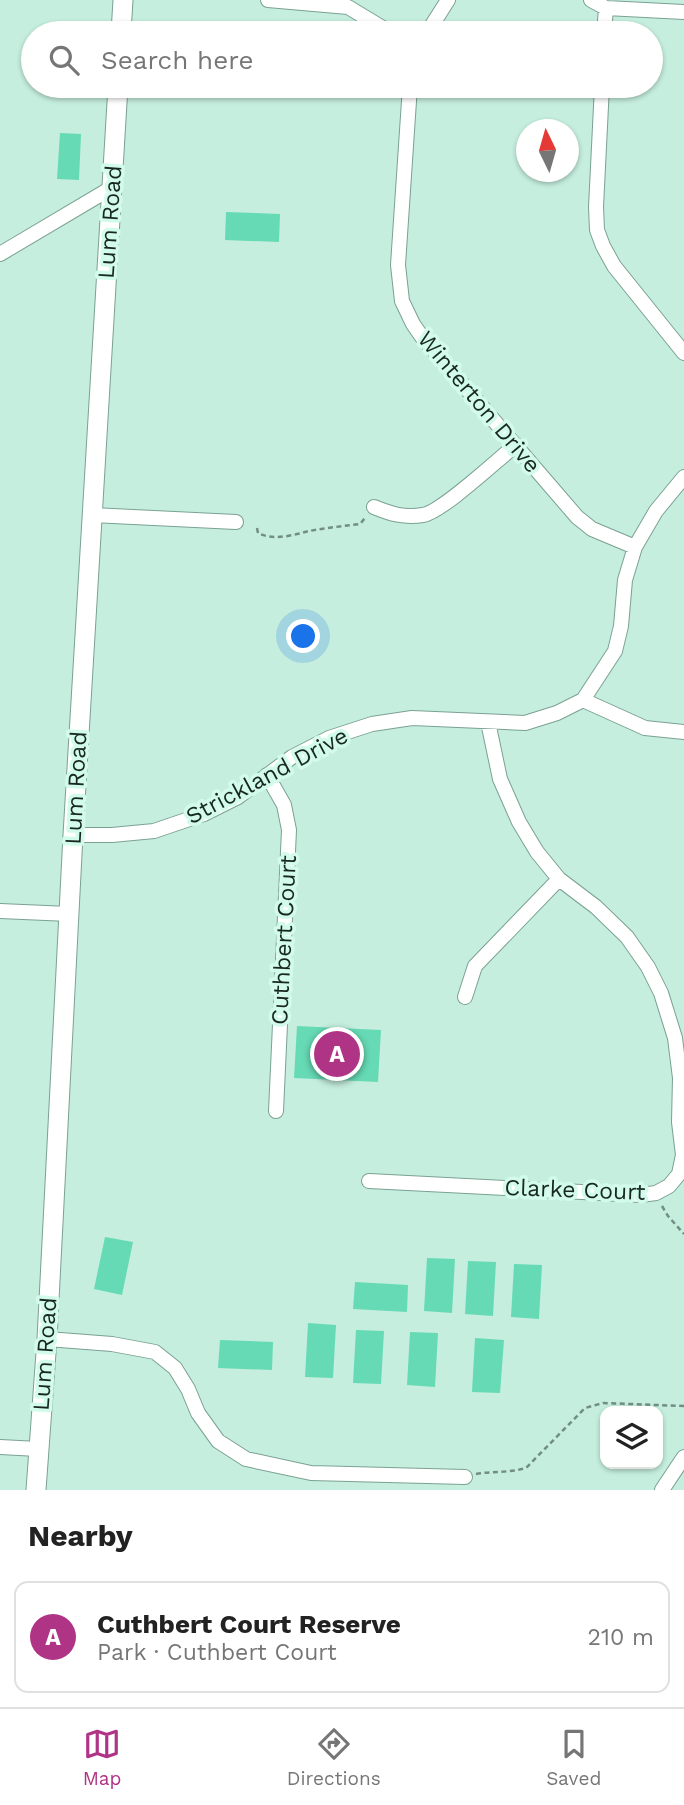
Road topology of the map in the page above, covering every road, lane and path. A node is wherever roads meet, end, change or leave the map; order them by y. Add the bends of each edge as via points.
1 (123, 0) edge
2 (268, 0) edge
3 (448, 0) edge
4 (591, 0) edge
5 (606, 8) junction
6 (684, 12) edge
7 (122, 21) edge
8 (371, 21) edge
9 (435, 21) edge
10 (605, 21) edge
11 (117, 98) edge
12 (409, 98) edge
13 (601, 98) edge
14 (113, 187) junction
15 (0, 254) edge
16 (684, 352) edge
17 (516, 445) junction
18 (684, 477) edge
19 (374, 508) joint
20 (92, 515) junction
21 (236, 522) dead end
22 (257, 528) dead end
23 (635, 547) junction
24 (583, 700) junction
25 (488, 722) junction
26 (684, 732) edge
27 (267, 775) junction
28 (73, 835) junction
29 (559, 879) junction
30 (0, 911) edge
31 (69, 914) junction
32 (465, 997) dead end
33 (276, 1111) dead end
34 (369, 1181) dead end
35 (656, 1194) junction
36 (684, 1234) edge
37 (47, 1339) junction
38 (684, 1406) edge
39 (0, 1447) edge
40 (38, 1449) junction
41 (683, 1461) edge
42 (465, 1477) joint
43 (36, 1490) edge
44 (662, 1490) edge

1 - 7 street
2 - 8 street via 348,7
3 - 9 street
4 - 5 street
5 - 6 street
5 - 10 street
11 - 14 street, Lum Road
12 - 17 street, Winterton Drive via 398,265 402,301 422,337
13 - 16 street via 597,230 614,266
14 - 15 street
14 - 20 street, Lum Road
17 - 19 street via 426,515 398,516
17 - 23 street, Winterton Drive via 576,517
18 - 23 street
19 - 22 path via 360,524 296,535 264,536
20 - 21 street
20 - 28 street, Lum Road
23 - 24 street via 625,580 615,651
24 - 25 street, Strickland Drive via 525,723
24 - 26 street via 646,728
25 - 27 street, Strickland Drive via 412,718 372,724 329,738
25 - 29 street, Clarke Court via 500,779 519,822
27 - 28 street, Strickland Drive via 204,814 154,831
27 - 33 street, Cuthbert Court via 284,806 289,830
28 - 31 street, Lum Road
29 - 32 street via 475,966
29 - 35 street, Clarke Court via 627,937 661,993 675,1038 683,1155 679,1174
30 - 31 street
31 - 37 street, Lum Road
34 - 35 street, Clarke Court
35 - 36 path via 667,1216
37 - 40 street, Lum Road
37 - 42 street via 155,1352 175,1368 218,1441 246,1459 311,1473
38 - 42 path via 603,1402 584,1408 526,1468
39 - 40 street
40 - 43 street, Lum Road
41 - 44 street

